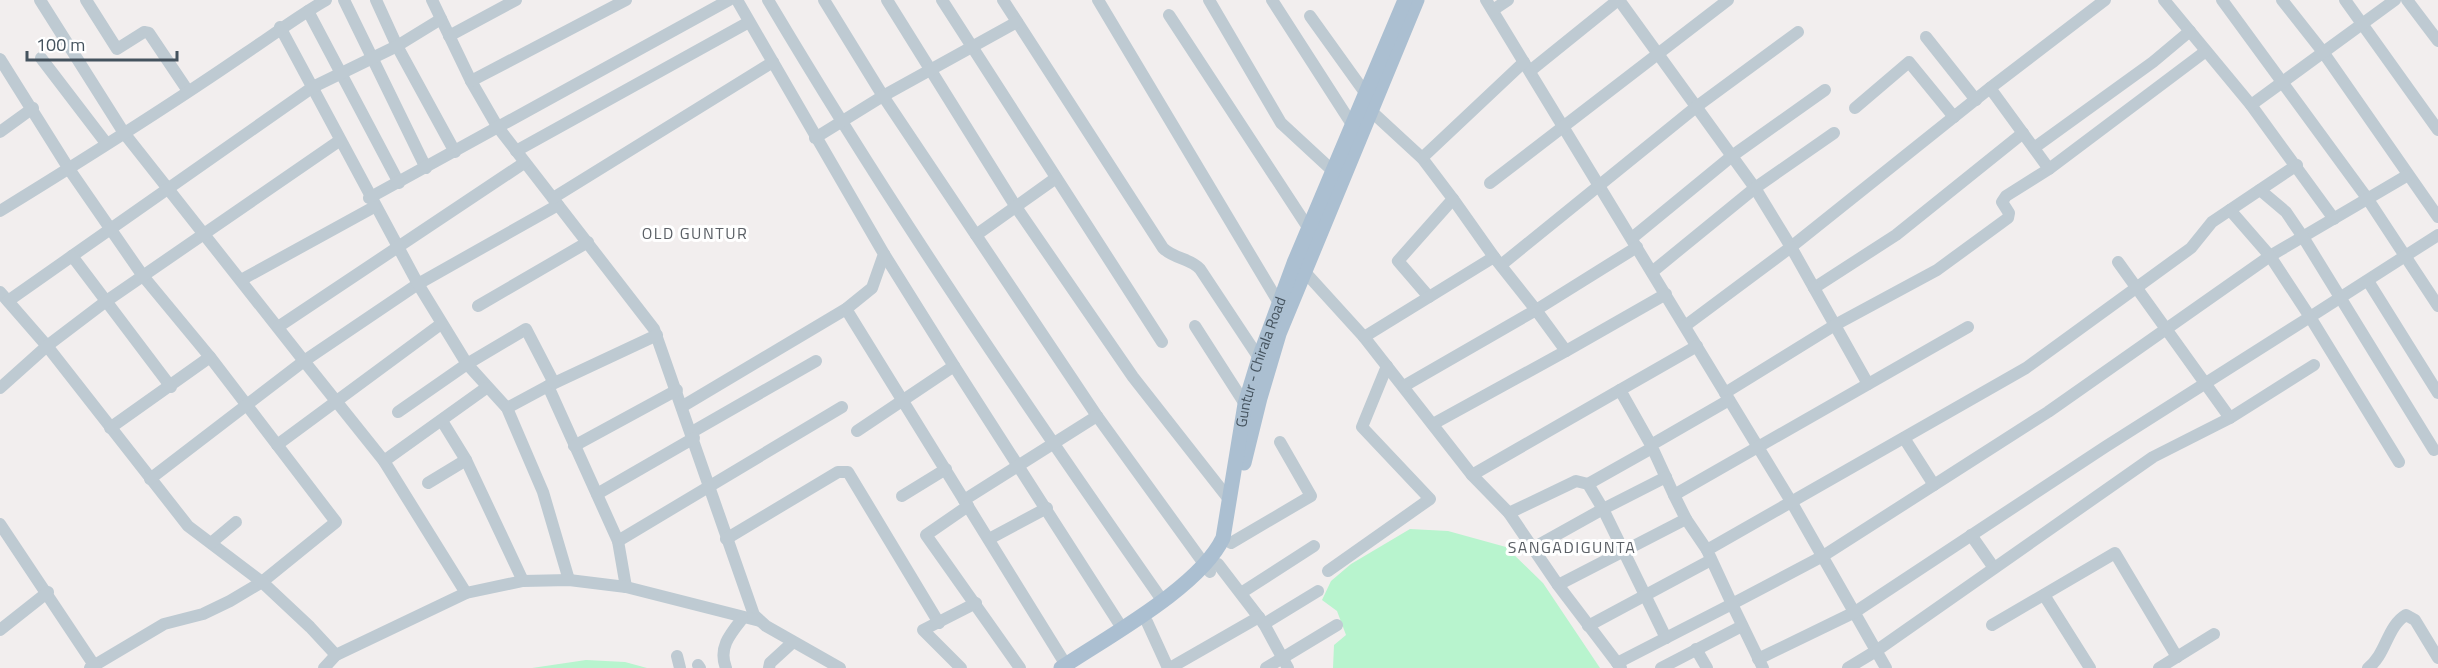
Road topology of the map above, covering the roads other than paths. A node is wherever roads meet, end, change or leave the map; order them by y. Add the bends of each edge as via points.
1 (40, 0) edge
2 (86, 0) edge
3 (326, 0) edge
4 (344, 0) edge
5 (376, 0) edge
6 (432, 0) edge
7 (516, 0) edge
8 (626, 0) edge
9 (729, 0) edge
10 (737, 0) edge
11 (768, 0) edge
12 (824, 0) edge
13 (887, 0) edge
14 (942, 0) edge
15 (1003, 0) edge
16 (1098, 0) edge
17 (1209, 0) edge
18 (1272, 0) edge
19 (1405, 0) edge
20 (1417, 0) edge
21 (1508, 0) edge
22 (1619, 0) edge
23 (1728, 0) edge
24 (2105, 0) edge
25 (2164, 0) edge
26 (2222, 0) edge
27 (2282, 0) edge
28 (2345, 0) edge
29 (2395, 0) edge
30 (2407, 0) edge
31 (1490, 5) edge
32 (308, 11) junction
33 (1169, 15) dead end
34 (1310, 16) dead end
35 (441, 19) junction
36 (749, 22) junction
37 (1017, 22) junction
38 (2363, 22) junction
39 (280, 27) junction
40 (2190, 31) junction
41 (1798, 32) dead end
42 (449, 36) junction
43 (1926, 37) dead end
44 (2438, 41) edge
45 (397, 46) junction
46 (971, 46) junction
47 (2206, 51) junction
48 (2323, 52) junction
49 (1658, 54) junction
50 (0, 58) edge
51 (40, 58) dead end
52 (372, 58) junction
53 (772, 62) junction
54 (1527, 67) junction
55 (930, 69) junction
56 (340, 74) junction
57 (471, 81) junction
58 (2282, 82) junction
59 (313, 87) junction
60 (1990, 88) junction
61 (1825, 90) dead end
62 (188, 91) junction
63 (1366, 94) junction
64 (883, 96) junction
65 (1976, 100) junction
66 (2251, 105) junction
67 (1696, 107) junction
68 (33, 108) junction
69 (1855, 108) dead end
70 (1371, 111) junction
71 (1954, 117) junction
72 (840, 122) junction
73 (497, 126) junction
74 (1353, 126) junction
75 (1564, 127) junction
76 (2438, 130) edge
77 (0, 132) edge
78 (124, 133) junction
79 (1834, 133) dead end
80 (2023, 133) junction
81 (815, 138) junction
82 (339, 141) junction
83 (106, 143) junction
84 (2034, 148) junction
85 (516, 151) junction
86 (455, 152) junction
87 (1732, 156) junction
88 (1422, 158) junction
89 (524, 163) junction
90 (2297, 165) junction
91 (426, 168) junction
92 (69, 169) junction
93 (2049, 169) junction
94 (1334, 172) junction
95 (2408, 175) junction
96 (1056, 178) junction
97 (399, 183) junction
98 (1490, 183) dead end
99 (1599, 185) junction
100 (1755, 188) junction
101 (169, 189) junction
102 (2260, 190) junction
103 (2367, 198) junction
104 (1453, 200) junction
105 (372, 202) junction
106 (555, 202) junction
107 (1016, 207) junction
108 (2230, 210) junction
109 (0, 211) edge
110 (2438, 218) edge
111 (2334, 219) junction
112 (111, 229) junction
113 (1309, 229) junction
114 (976, 235) junction
115 (2438, 235) edge
116 (204, 236) junction
117 (2302, 237) junction
118 (588, 242) junction
119 (1634, 243) junction
120 (1791, 247) junction
121 (397, 249) junction
122 (884, 254) junction
123 (72, 256) junction
124 (2270, 256) junction
125 (2404, 257) junction
126 (1498, 261) junction
127 (2118, 262) dead end
128 (1304, 271) junction
129 (1652, 272) junction
130 (143, 276) junction
131 (241, 280) junction
132 (2368, 280) junction
133 (418, 284) junction
134 (1814, 288) junction
135 (2136, 288) junction
136 (1666, 294) junction
137 (4, 296) edge
138 (1429, 297) junction
139 (2340, 297) junction
140 (105, 302) junction
141 (1279, 303) junction
142 (478, 306) dead end
143 (2438, 306) edge
144 (846, 309) junction
145 (1536, 310) junction
146 (2310, 317) junction
147 (441, 324) junction
148 (1835, 325) junction
149 (1195, 326) dead end
150 (278, 327) junction
151 (1685, 327) junction
152 (1968, 327) dead end
153 (2166, 327) junction
154 (657, 335) junction
155 (1364, 337) junction
156 (1162, 342) dead end
157 (47, 346) junction
158 (1697, 346) junction
159 (1566, 351) junction
160 (210, 357) junction
161 (1259, 358) junction
162 (304, 361) junction
163 (816, 361) dead end
164 (468, 364) junction
165 (954, 366) junction
166 (1387, 366) junction
167 (2314, 366) dead end
168 (2206, 383) junction
169 (551, 384) junction
170 (1868, 384) junction
171 (1404, 386) junction
172 (171, 387) junction
173 (0, 388) edge
174 (486, 388) junction
175 (677, 390) junction
176 (1620, 390) junction
177 (2438, 393) edge
178 (1727, 396) junction
179 (903, 400) junction
180 (334, 401) junction
181 (1245, 404) junction
182 (245, 405) junction
183 (683, 406) junction
184 (842, 407) dead end
185 (507, 408) junction
186 (398, 412) dead end
187 (1097, 416) junction
188 (2230, 418) junction
189 (442, 421) junction
190 (1433, 424) junction
191 (110, 428) junction
192 (857, 431) dead end
193 (693, 435) junction
194 (1904, 438) junction
195 (1280, 441) dead end
196 (278, 444) junction
197 (1053, 444) junction
198 (574, 446) junction
199 (1652, 446) junction
200 (1758, 447) junction
201 (2434, 450) dead end
202 (466, 460) junction
203 (384, 461) junction
204 (2399, 462) dead end
205 (1018, 467) junction
206 (946, 469) junction
207 (1472, 475) junction
208 (1666, 477) junction
209 (150, 479) junction
210 (428, 483) dead end
211 (1588, 484) junction
212 (1934, 485) junction
213 (709, 486) junction
214 (597, 494) junction
215 (1674, 495) junction
216 (902, 496) dead end
217 (1228, 498) junction
218 (966, 503) junction
219 (1792, 503) junction
220 (1047, 508) junction
221 (1603, 509) junction
222 (1509, 513) junction
223 (1686, 519) junction
224 (236, 522) dead end
225 (0, 524) edge
226 (1971, 535) junction
227 (726, 539) junction
228 (989, 539) junction
229 (618, 541) junction
230 (211, 543) junction
231 (1231, 543) junction
232 (1314, 546) dead end
233 (1533, 548) junction
234 (1623, 550) junction
235 (1709, 555) junction
236 (1823, 556) junction
237 (1211, 567) junction
238 (1994, 568) junction
239 (1328, 572) dead end
240 (569, 580) junction
241 (523, 581) junction
242 (262, 582) junction
243 (1558, 585) junction
244 (626, 587) junction
245 (1318, 591) dead end
246 (48, 592) junction
247 (1241, 593) junction
248 (466, 594) junction
249 (2044, 595) junction
250 (1645, 596) junction
251 (1162, 600) junction
252 (976, 603) junction
253 (1732, 604) junction
254 (1855, 612) junction
255 (742, 619) junction
256 (1262, 620) junction
257 (760, 621) junction
258 (1147, 622) junction
259 (939, 623) junction
260 (1337, 625) dead end
261 (1992, 625) dead end
262 (1588, 626) junction
263 (1742, 626) junction
264 (1122, 627) junction
265 (0, 630) edge
266 (2214, 634) dead end
267 (1666, 638) junction
268 (793, 642) junction
269 (1696, 649) junction
270 (1876, 651) junction
271 (336, 655) junction
272 (1283, 655) junction
273 (2177, 657) junction
274 (2438, 658) edge
275 (1760, 663) edge
276 (1619, 665) edge
277 (1667, 666) edge
278 (93, 667) edge
279 (1069, 667) edge
280 (324, 668) edge
281 (726, 668) edge
282 (769, 668) edge
283 (840, 668) edge
284 (961, 668) edge
285 (1020, 668) edge
286 (1169, 668) edge
287 (1266, 668) edge
288 (1288, 668) edge
289 (1707, 668) edge
290 (1848, 668) edge
291 (1886, 668) edge
292 (2090, 668) edge
293 (2159, 668) edge
294 (2368, 668) edge

1 - 78 street
2 - 62 street via 117,49 144,32 149,33
3 - 32 street
4 - 52 street
5 - 45 street
6 - 35 street
7 - 42 street
8 - 57 street
9 - 73 street
10 - 36 street
11 - 72 street
12 - 64 street
13 - 55 street
14 - 46 street
15 - 37 street
16 - 141 street
17 - 94 street via 1281,123
18 - 74 street
19 - 63 main road, Guntur - Chirala Road
20 - 70 main road, Guntur - Chirala Road
21 - 31 street
22 - 49 street
22 - 54 street
23 - 49 street
24 - 60 street
25 - 40 street
26 - 58 street
27 - 48 street
28 - 38 street
29 - 38 street
30 - 44 street
31 - 54 street
32 - 39 street
32 - 56 street
33 - 113 street
34 - 63 street
35 - 42 street
35 - 45 street
36 - 53 street
36 - 85 street
37 - 46 street
37 - 161 street via 1162,248 1200,269
38 - 48 street
38 - 76 street
39 - 59 street
39 - 62 street
40 - 47 street
40 - 84 street
41 - 67 street
42 - 57 street
43 - 65 street
45 - 52 street
45 - 86 street
46 - 55 street
46 - 96 street
47 - 66 street
47 - 93 street
48 - 58 street
48 - 95 street
49 - 67 street
49 - 75 street
50 - 68 street
51 - 83 street
52 - 56 street
52 - 91 street
53 - 81 street
53 - 106 street
54 - 75 street
54 - 88 street
55 - 64 street
55 - 107 street
56 - 59 street
56 - 97 street
57 - 73 street
58 - 66 street
58 - 103 street
59 - 82 street
59 - 101 street
60 - 65 street
60 - 80 street
61 - 87 street
62 - 78 street
63 - 74 main road, Guntur - Chirala Road
64 - 72 street
64 - 114 street
65 - 71 street
66 - 90 street
67 - 87 street
67 - 99 street
68 - 77 street
68 - 92 street
69 - 71 street via 1910,62
70 - 88 street
70 - 128 main road, Guntur - Chirala Road
71 - 120 street
72 - 81 street
72 - 197 street
73 - 85 street
73 - 86 street
74 - 94 main road, Guntur - Chirala Road
75 - 98 street
75 - 99 street
78 - 83 street
78 - 101 street
79 - 100 street
80 - 84 street
80 - 134 street via 1906,226
81 - 122 street
82 - 105 street
82 - 116 street
83 - 92 street
84 - 93 street
85 - 89 street
86 - 91 street
87 - 100 street
87 - 119 street
88 - 104 street
89 - 106 street
89 - 121 street
90 - 102 street
90 - 111 street
91 - 97 street
92 - 109 street
92 - 112 street
93 - 148 street via 2003,199 2009,216 2005,221 1934,272
94 - 113 main road, Guntur - Chirala Road
95 - 103 street
95 - 110 street
96 - 107 street
96 - 156 street
97 - 105 street
99 - 119 street
99 - 126 street
100 - 120 street
100 - 129 street
101 - 112 street
101 - 116 street
102 - 108 street
102 - 117 street via 2286,212
103 - 111 street
103 - 125 street
104 - 126 street
104 - 138 street via 1398,261
105 - 121 street
105 - 131 street
106 - 118 street
106 - 133 street
107 - 114 street
107 - 217 street via 1133,377
108 - 124 street
108 - 135 street via 2208,226 2195,245
111 - 117 street
112 - 123 street
112 - 130 street
113 - 141 main road, Guntur - Chirala Road
114 - 187 street
115 - 125 street
116 - 130 street
116 - 131 street
117 - 124 street
117 - 139 street
118 - 142 street
118 - 154 street
119 - 129 street
119 - 145 street
120 - 134 street
120 - 151 street
121 - 133 street
121 - 150 street
122 - 144 street via 872,288
122 - 165 street
123 - 137 street
123 - 140 street
124 - 146 street
124 - 153 street
125 - 132 street
125 - 143 street
126 - 138 street
126 - 145 street
127 - 135 street
128 - 155 street
128 - 231 main road, Guntur - Chirala Road via 1260,398 1246,452
129 - 136 street
130 - 140 street
130 - 160 street
131 - 150 street
132 - 139 street
132 - 177 street
133 - 147 street
133 - 162 street
134 - 148 street
135 - 153 street
135 - 194 street via 2026,368
136 - 151 street
136 - 159 street
137 - 157 street
138 - 155 street
139 - 146 street
139 - 201 street
140 - 157 street
140 - 172 street
141 - 161 main road, Guntur - Chirala Road
144 - 179 street
144 - 183 street
145 - 159 street
145 - 171 street
146 - 168 street
146 - 204 street
147 - 164 street
147 - 180 street
148 - 170 street
148 - 178 street
149 - 181 street
150 - 162 street
151 - 158 street
152 - 170 street
153 - 168 street
153 - 212 street via 2048,412
154 - 169 street
154 - 175 street
155 - 166 street
157 - 173 street
157 - 191 street
158 - 176 street
158 - 178 street
159 - 190 street
160 - 172 street
160 - 182 street
161 - 181 main road, Guntur - Chirala Road
162 - 180 street
162 - 182 street
163 - 193 street
164 - 169 street via 526,329
164 - 174 street
164 - 186 street
165 - 179 street
165 - 205 street
166 - 171 street
166 - 239 street via 1362,428 1430,499
167 - 188 street
168 - 188 street
168 - 226 street
169 - 185 street
169 - 198 street
170 - 200 street
171 - 190 street
172 - 191 street
174 - 185 street
174 - 189 street
175 - 183 street
175 - 198 street
176 - 199 street
176 - 207 street
178 - 199 street
178 - 200 street
179 - 192 street
179 - 206 street
180 - 196 street
180 - 203 street
181 - 217 main road, Guntur - Chirala Road
182 - 196 street
182 - 209 street
183 - 193 street
184 - 213 street
185 - 240 street via 543,492
187 - 197 street
187 - 237 street
188 - 238 street via 2153,458
189 - 202 street
189 - 203 street
190 - 207 street
191 - 209 street
193 - 213 street
193 - 214 street
194 - 212 street
194 - 219 street
195 - 231 street via 1311,496
196 - 242 street via 336,522
197 - 205 street
197 - 251 street
198 - 214 street
199 - 208 street
199 - 211 street
200 - 215 street
200 - 219 street
202 - 210 street
202 - 241 street
203 - 248 street
205 - 218 street
205 - 220 street
206 - 216 street
206 - 218 street
207 - 222 street
208 - 215 street
208 - 221 street
209 - 230 street via 188,526
211 - 221 street
211 - 222 street via 1576,481
212 - 236 street
213 - 227 street
213 - 229 street
214 - 229 street
215 - 223 street
217 - 237 main road, Guntur - Chirala Road via 1223,538
218 - 228 street
218 - 252 street via 926,535
219 - 235 street
219 - 236 street
220 - 228 street
220 - 264 street
221 - 233 street
221 - 234 street
222 - 233 street
223 - 234 street
223 - 235 street
224 - 230 street
225 - 246 street
226 - 238 street
226 - 254 street
227 - 257 street via 751,610
227 - 259 street via 838,472 848,472
228 - 279 street
229 - 244 street
230 - 242 street
231 - 237 main road, Guntur - Chirala Road
232 - 247 street
233 - 243 street
234 - 243 street
234 - 250 street
235 - 250 street
235 - 253 street
236 - 253 street
236 - 254 street
237 - 247 street
237 - 251 main road, Guntur - Chirala Road
237 - 258 main road, Guntur - Chirala Road via 1176,602
238 - 270 street
240 - 241 street
240 - 244 street
241 - 248 street
242 - 271 street
242 - 278 street via 203,614 164,624
243 - 262 street
244 - 255 street
245 - 256 street
246 - 265 street
246 - 278 street
247 - 256 street
248 - 271 street
249 - 261 street
249 - 273 street via 2115,553
249 - 292 street
250 - 262 street
250 - 267 street
251 - 264 main road, Guntur - Chirala Road
252 - 259 street
252 - 285 street
253 - 263 street
253 - 267 street
254 - 270 street
254 - 275 street
255 - 257 street
255 - 281 street via 725,639
256 - 272 street
256 - 286 street
257 - 268 street
258 - 279 main road, Guntur - Chirala Road
258 - 286 street
259 - 284 street via 923,630
260 - 272 street
262 - 276 street
263 - 269 street
263 - 275 street
264 - 279 main road, Guntur - Chirala Road
266 - 273 street
267 - 276 street
268 - 282 street
268 - 283 street
269 - 277 street
269 - 289 street
270 - 290 street
270 - 291 street
271 - 280 street
272 - 287 street
272 - 288 street
273 - 293 street
274 - 294 street via 2415,620 2406,615 2396,623 2379,658

